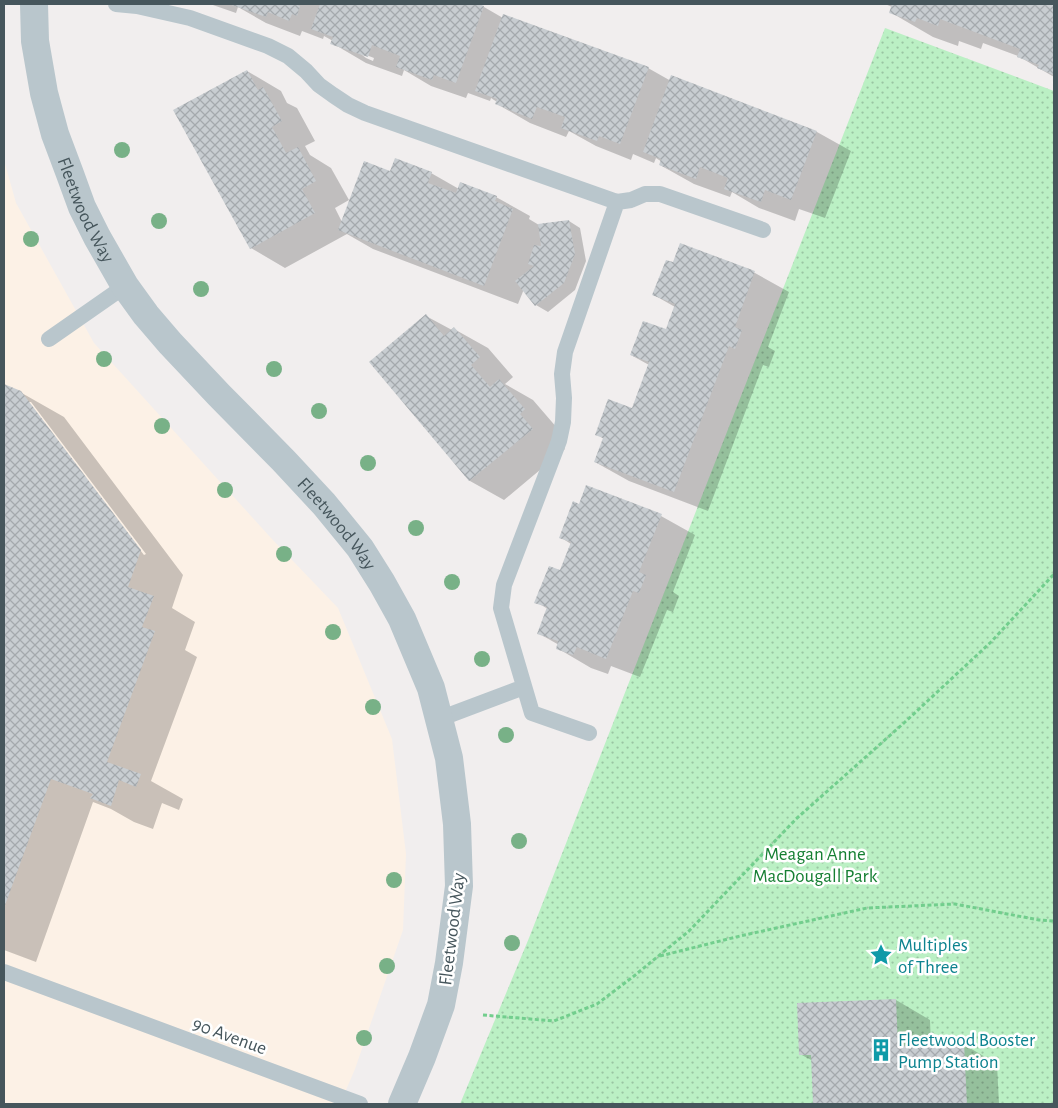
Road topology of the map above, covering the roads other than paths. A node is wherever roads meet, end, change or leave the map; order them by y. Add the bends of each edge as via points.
1 (34, 4) edge
2 (116, 4) edge
3 (617, 202) junction
4 (763, 230) dead end
5 (126, 286) junction
6 (49, 338) dead end
7 (524, 687) junction
8 (439, 719) junction
9 (589, 733) dead end
10 (4, 972) edge
11 (360, 1104) edge
12 (402, 1104) edge

1 - 5 street, Fleetwood Way via 35,41 55,134 82,207
2 - 3 lane via 190,18 268,46 288,56 319,85 365,113
3 - 4 lane via 645,194 660,194
3 - 7 lane via 565,352 562,374 564,398 558,441 504,584 501,608
5 - 6 lane
5 - 8 street, Fleetwood Way via 170,343 324,504 360,548 402,619 431,688
7 - 8 lane
7 - 9 lane via 532,713
8 - 12 street, Fleetwood Way via 449,758 458,824 460,886 440,1005
10 - 11 lane, 90 Avenue

